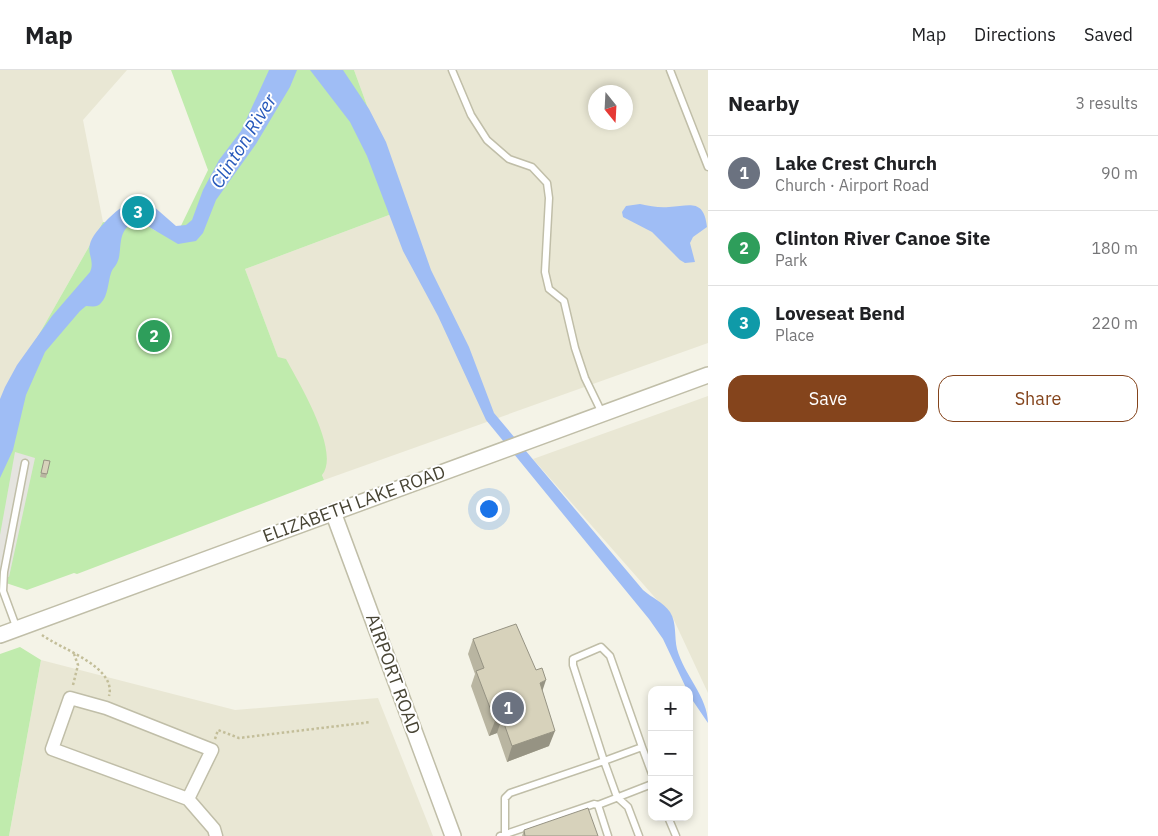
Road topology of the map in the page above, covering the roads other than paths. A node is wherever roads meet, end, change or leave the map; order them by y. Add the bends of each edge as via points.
1 (452, 70) edge
2 (670, 70) edge
3 (708, 167) edge
4 (708, 375) edge
5 (602, 414) junction
6 (25, 462) dead end
7 (333, 512) junction
8 (17, 628) junction
9 (0, 635) edge
10 (642, 747) junction
11 (604, 761) junction
12 (648, 763) edge
13 (648, 785) edge
14 (617, 797) junction
15 (188, 799) junction
16 (598, 805) junction
17 (670, 821) edge
18 (503, 835) edge
19 (216, 836) edge
20 (453, 836) edge
21 (608, 836) edge
22 (639, 836) edge
23 (676, 836) edge

1 - 5 lane via 471,115 487,140 509,159 532,167 547,183 545,272 549,289 564,301 585,378
2 - 3 lane
4 - 5 street, ELIZABETH LAKE ROAD
5 - 7 street, ELIZABETH LAKE ROAD
6 - 8 lane via 3,591
7 - 8 street, ELIZABETH LAKE ROAD
7 - 20 street, AIRPORT ROAD
8 - 9 street, ELIZABETH LAKE ROAD
10 - 11 lane
10 - 11 lane via 610,656 601,647 573,659 573,665
10 - 12 lane
11 - 14 lane
11 - 18 lane via 510,793 505,798
13 - 14 lane
14 - 16 lane
14 - 22 lane via 628,807
15 - 15 street via 52,749 70,698 106,708 212,750
15 - 19 street via 214,829
16 - 18 lane
16 - 21 lane
17 - 23 lane

